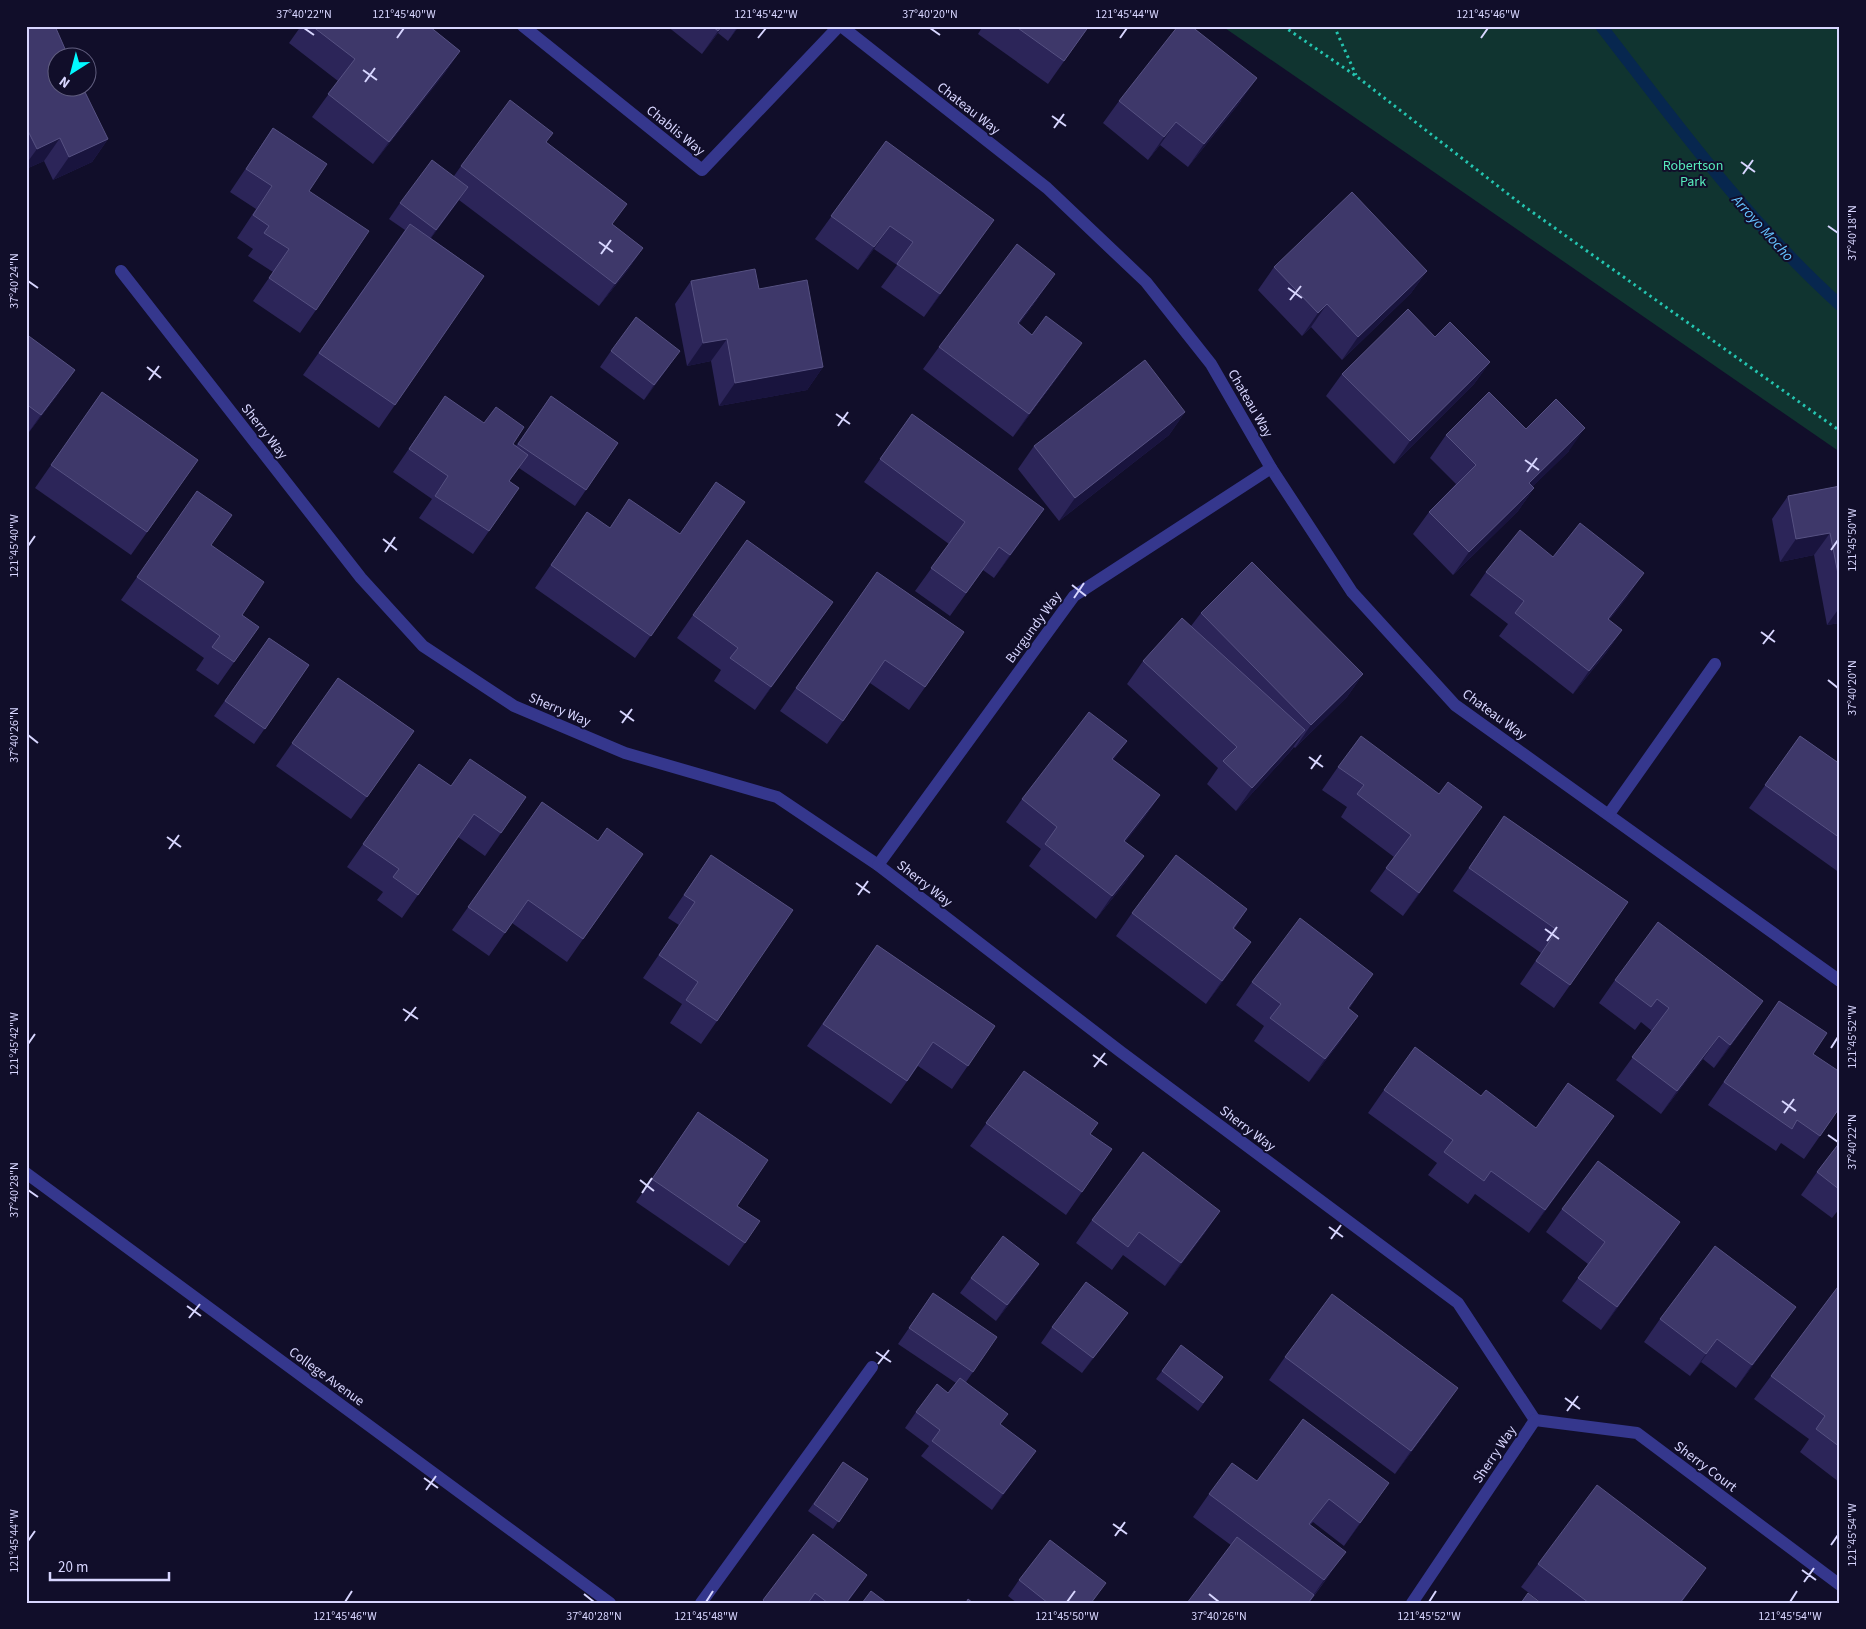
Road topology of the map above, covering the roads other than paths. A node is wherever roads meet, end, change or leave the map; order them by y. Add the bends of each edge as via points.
1 (523, 26) edge
2 (840, 26) edge
3 (121, 271) dead end
4 (1271, 468) junction
5 (1715, 664) dead end
6 (1609, 814) junction
7 (878, 865) junction
8 (1840, 981) edge
9 (26, 1173) edge
10 (872, 1367) dead end
11 (1535, 1420) junction
12 (1840, 1585) edge
13 (610, 1603) edge
14 (702, 1603) edge
15 (1412, 1603) edge

1 - 2 street, Chablis Way via 702,170
2 - 4 street, Chateau Way via 1047,188 1146,282 1211,364
3 - 7 street, Sherry Way via 361,578 423,646 514,706 625,753 776,797
4 - 6 street, Chateau Way via 1352,592 1455,705
4 - 7 street, Burgundy Way via 1074,596
5 - 6 street
6 - 8 street, Chateau Way
7 - 11 street, Sherry Way via 1121,1052 1458,1303
9 - 13 street, College Avenue
10 - 14 street
11 - 12 street, Sherry Court via 1637,1433
11 - 15 street, Sherry Way

